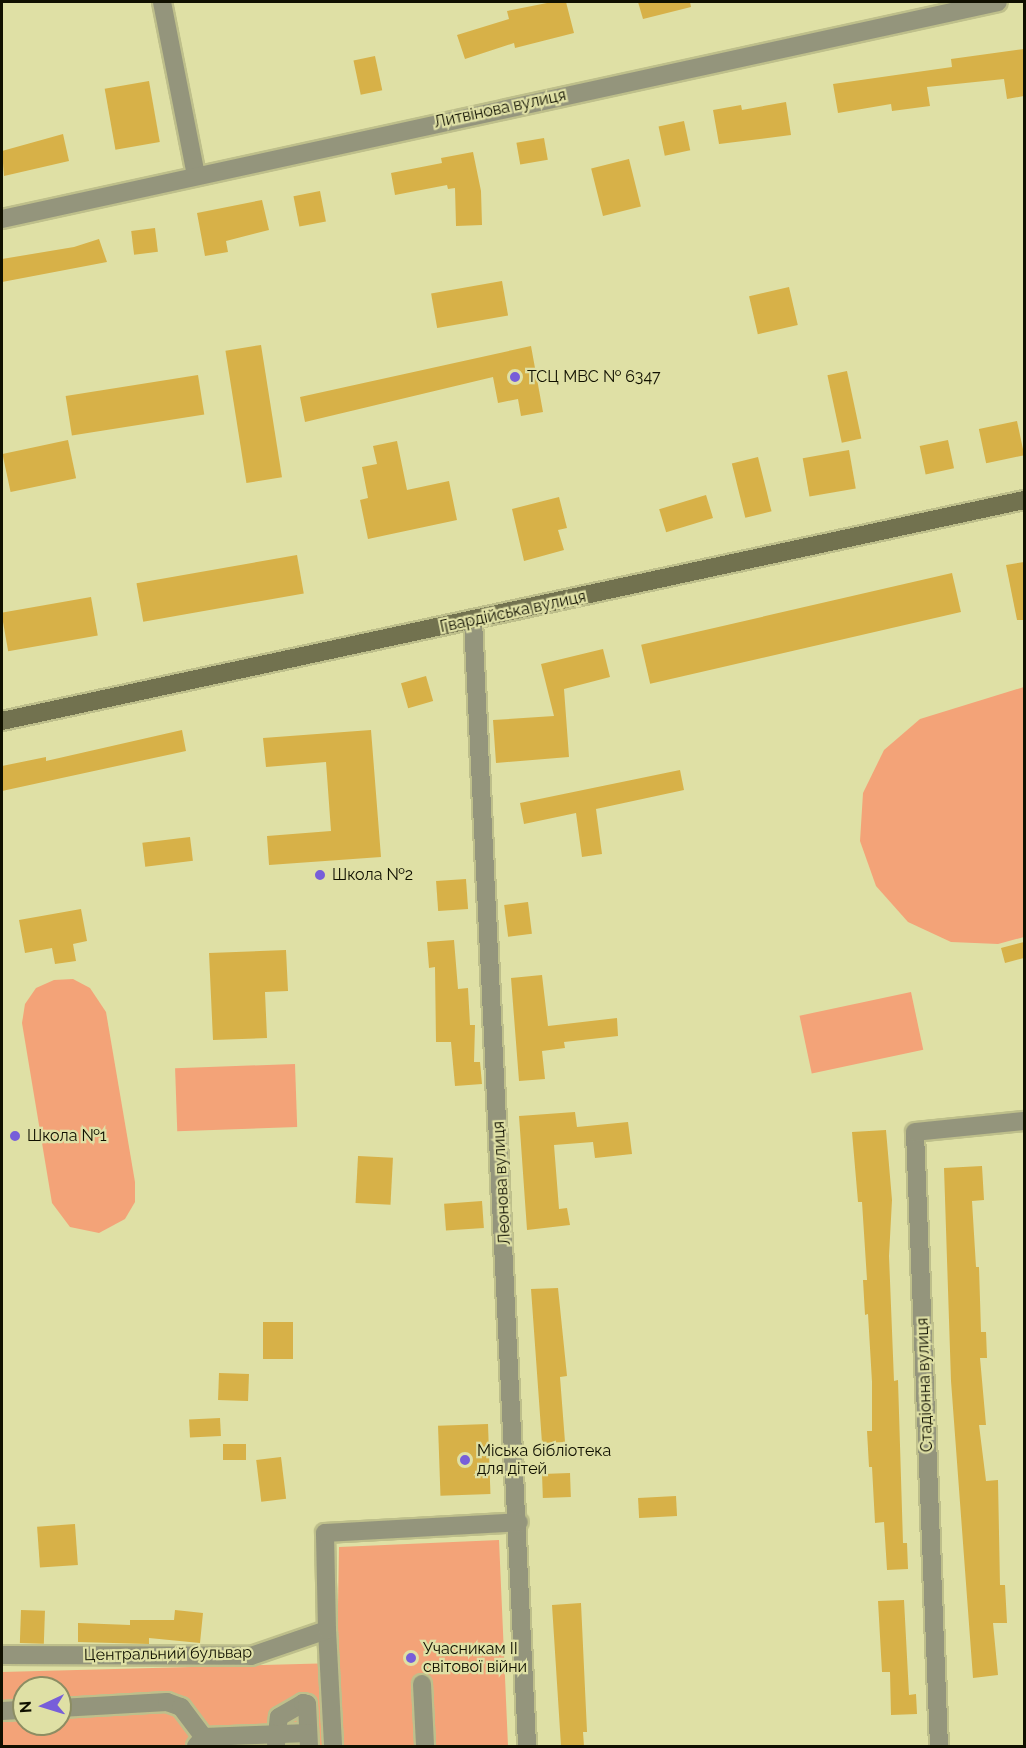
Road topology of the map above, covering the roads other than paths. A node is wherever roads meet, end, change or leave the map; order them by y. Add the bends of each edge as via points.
1 (162, 2) edge
2 (998, 2) edge
3 (196, 175) junction
4 (2, 219) edge
5 (1024, 500) edge
6 (473, 621) junction
7 (2, 721) edge
8 (1024, 1121) edge
9 (519, 1522) junction
10 (327, 1630) junction
11 (2, 1656) edge
12 (422, 1684) dead end
13 (72, 1707) edge
14 (276, 1740) edge
15 (309, 1740) edge
16 (200, 1742) edge
17 (333, 1746) edge
18 (425, 1746) edge
19 (527, 1746) edge
20 (939, 1746) edge

1 - 3 street
2 - 3 street, Литвінова вулиця
3 - 4 street, Литвінова вулиця
5 - 6 street, Гвардійська вулиця
6 - 7 street, Гвардійська вулиця
6 - 9 street, Леонова вулиця
8 - 20 street, Стадіонна вулиця via 915,1132
9 - 10 street via 325,1533
9 - 19 street, Леонова вулиця
10 - 11 street, Центральний бульвар via 250,1656
10 - 17 street
12 - 18 street
13 - 16 street via 167,1702 181,1707
14 - 15 street
14 - 15 street via 279,1717 303,1703 307,1704
14 - 16 street

